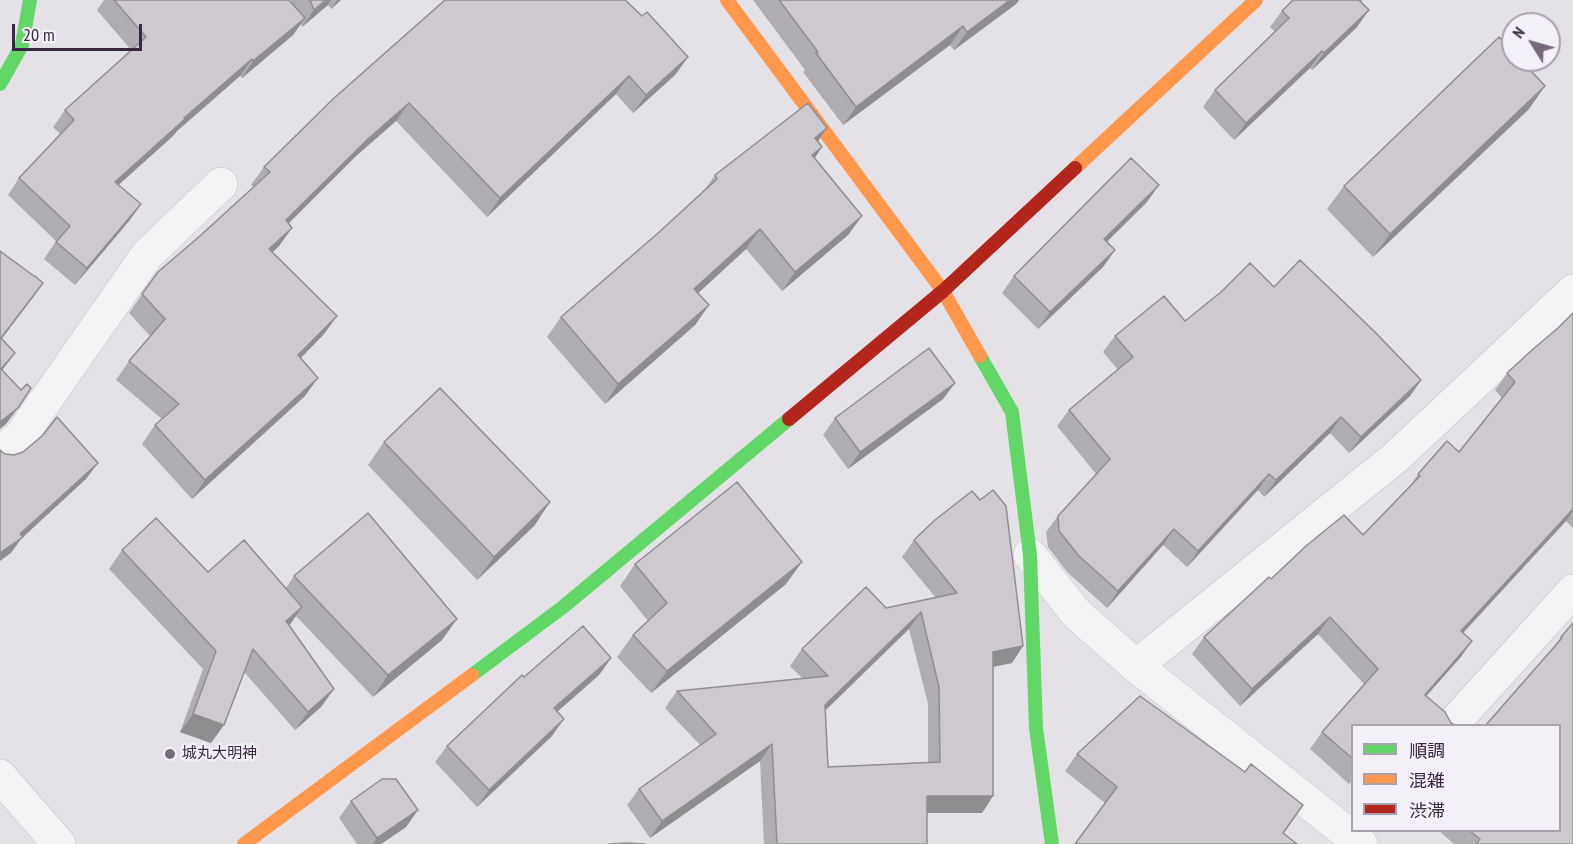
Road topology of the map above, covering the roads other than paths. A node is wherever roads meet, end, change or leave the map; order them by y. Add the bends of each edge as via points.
1 (30, 0) edge
2 (727, 0) edge
3 (1256, 0) edge
4 (0, 84) edge
5 (221, 184) dead end
6 (943, 291) junction
7 (1573, 291) edge
8 (0, 453) edge
9 (1030, 555) junction
10 (1573, 591) edge
11 (1136, 666) junction
12 (1453, 724) edge
13 (0, 776) edge
14 (1356, 837) edge
15 (59, 844) edge
16 (244, 844) edge
17 (1052, 844) edge

1 - 4 street via 22,45
2 - 6 street
3 - 6 street
5 - 8 street via 147,255 20,437
6 - 9 street via 1012,412
6 - 16 street via 563,607
7 - 11 street via 1396,457
9 - 11 street via 1077,614
9 - 17 street via 1036,728
10 - 12 street
11 - 14 street
13 - 15 street

